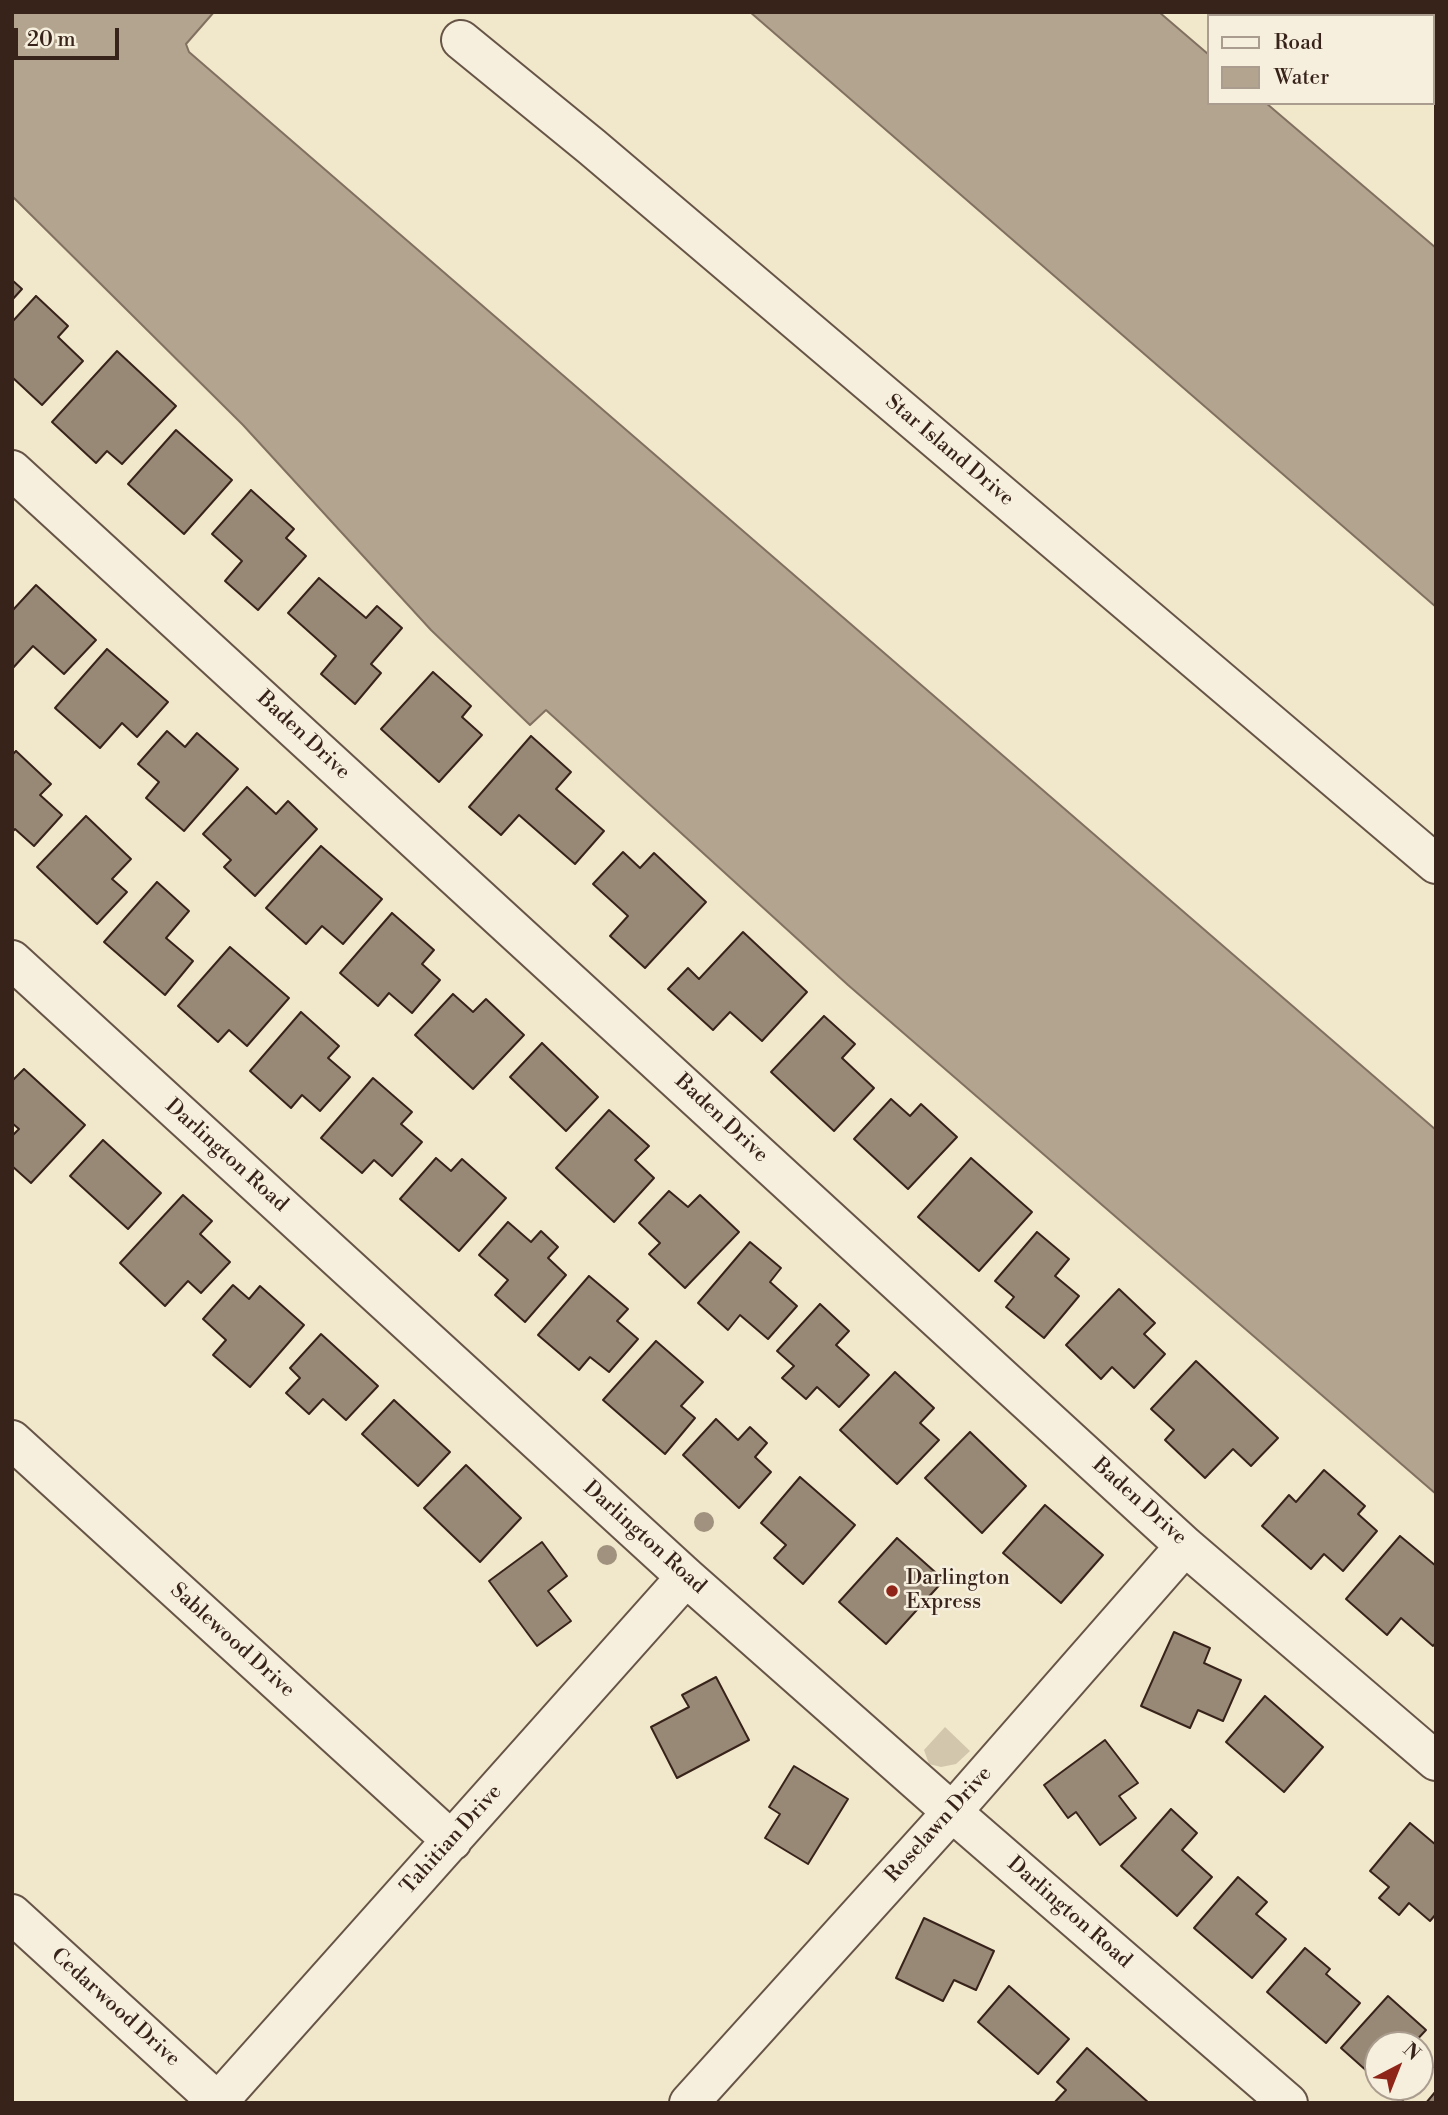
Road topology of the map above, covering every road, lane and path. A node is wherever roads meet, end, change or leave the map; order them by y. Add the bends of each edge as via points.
1 (461, 40) dead end
2 (12, 470) edge
3 (1436, 864) edge
4 (12, 960) edge
5 (12, 1440) edge
6 (1185, 1546) junction
7 (686, 1577) junction
8 (1436, 1761) edge
9 (951, 1812) junction
10 (452, 1841) junction
11 (12, 1914) edge
12 (218, 2102) edge
13 (689, 2103) edge
14 (1288, 2103) edge

1 - 3 street, Star Island Drive
2 - 6 street, Baden Drive
4 - 7 street, Darlington Road
5 - 10 street, Sablewood Drive
6 - 8 street, Baden Drive
6 - 9 street, Roselawn Drive
7 - 9 street, Darlington Road
7 - 10 street, Tahitian Drive
9 - 13 street, Roselawn Drive
9 - 14 street, Darlington Road
10 - 12 street, Tahitian Drive
11 - 12 street, Cedarwood Drive

